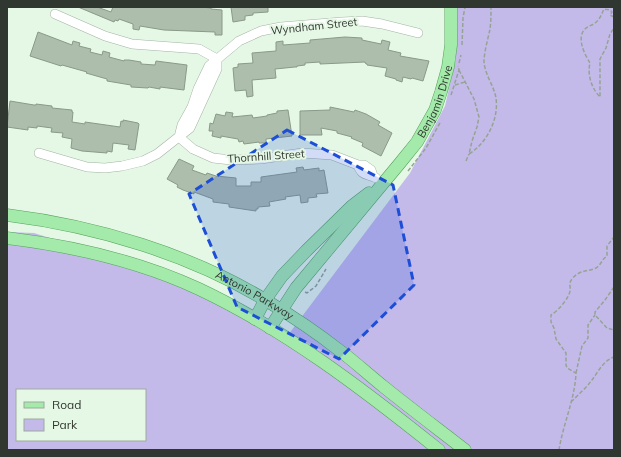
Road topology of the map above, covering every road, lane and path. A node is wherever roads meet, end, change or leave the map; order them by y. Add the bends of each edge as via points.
1 (451, 7) edge
2 (465, 7) edge
3 (492, 7) edge
4 (602, 7) edge
5 (604, 9) junction
6 (55, 14) dead end
7 (614, 17) edge
8 (614, 28) edge
9 (418, 33) dead end
10 (461, 48) dead end
11 (461, 54) dead end
12 (217, 59) junction
13 (465, 82) junction
14 (455, 85) dead end
15 (179, 137) junction
16 (39, 153) dead end
17 (470, 154) junction
18 (466, 161) dead end
19 (383, 183) junction
20 (7, 215) edge
21 (614, 237) edge
22 (7, 238) edge
23 (614, 286) edge
24 (265, 300) junction
25 (281, 310) junction
26 (595, 315) junction
27 (255, 319) junction
28 (270, 328) junction
29 (614, 330) edge
30 (614, 357) edge
31 (576, 373) junction
32 (570, 403) junction
33 (439, 450) edge
34 (465, 450) edge
35 (559, 450) edge

1 - 19 main road, Benjamin Drive via 448,67 435,110 417,142
2 - 10 path
3 - 17 path via 484,62 496,98 495,116 479,148
4 - 5 path
5 - 7 path via 610,10 610,15
5 - 8 path via 598,21 582,34 582,48 590,63 591,81 600,97 600,59
6 - 12 street via 105,36 132,44 199,48
9 - 12 street, Wyndham Street via 362,21 281,27 240,41
11 - 13 path via 458,66
12 - 15 street via 217,69 190,128
13 - 14 path
13 - 17 path via 479,117
15 - 16 street via 143,161 111,168 87,167
15 - 19 street, Thornhill Street via 193,149 213,158 261,159 302,153 332,155 358,165 366,176 373,176
17 - 18 path
19 - 24 main road, Benjamin Drive via 352,206 306,251 282,276
19 - 25 main road, Benjamin Drive via 296,288
20 - 24 main road, Antonio Parkway via 99,233 150,248 190,263
21 - 31 path via 607,246 607,256 598,267 582,271 571,280 569,294 561,307 551,315 556,339 566,353 567,368
22 - 27 main road, Antonio Parkway via 41,242 142,267 199,289
23 - 26 path
24 - 25 main road, Antonio Parkway
24 - 27 main road, Benjamin Drive
25 - 28 main road, Benjamin Drive
25 - 34 main road, Antonio Parkway via 340,350
26 - 29 path via 607,328
26 - 31 path via 588,325 588,338 582,346
27 - 28 main road, Antonio Parkway
28 - 33 main road, Antonio Parkway via 319,360
30 - 32 path via 606,361
31 - 32 path
32 - 35 path

